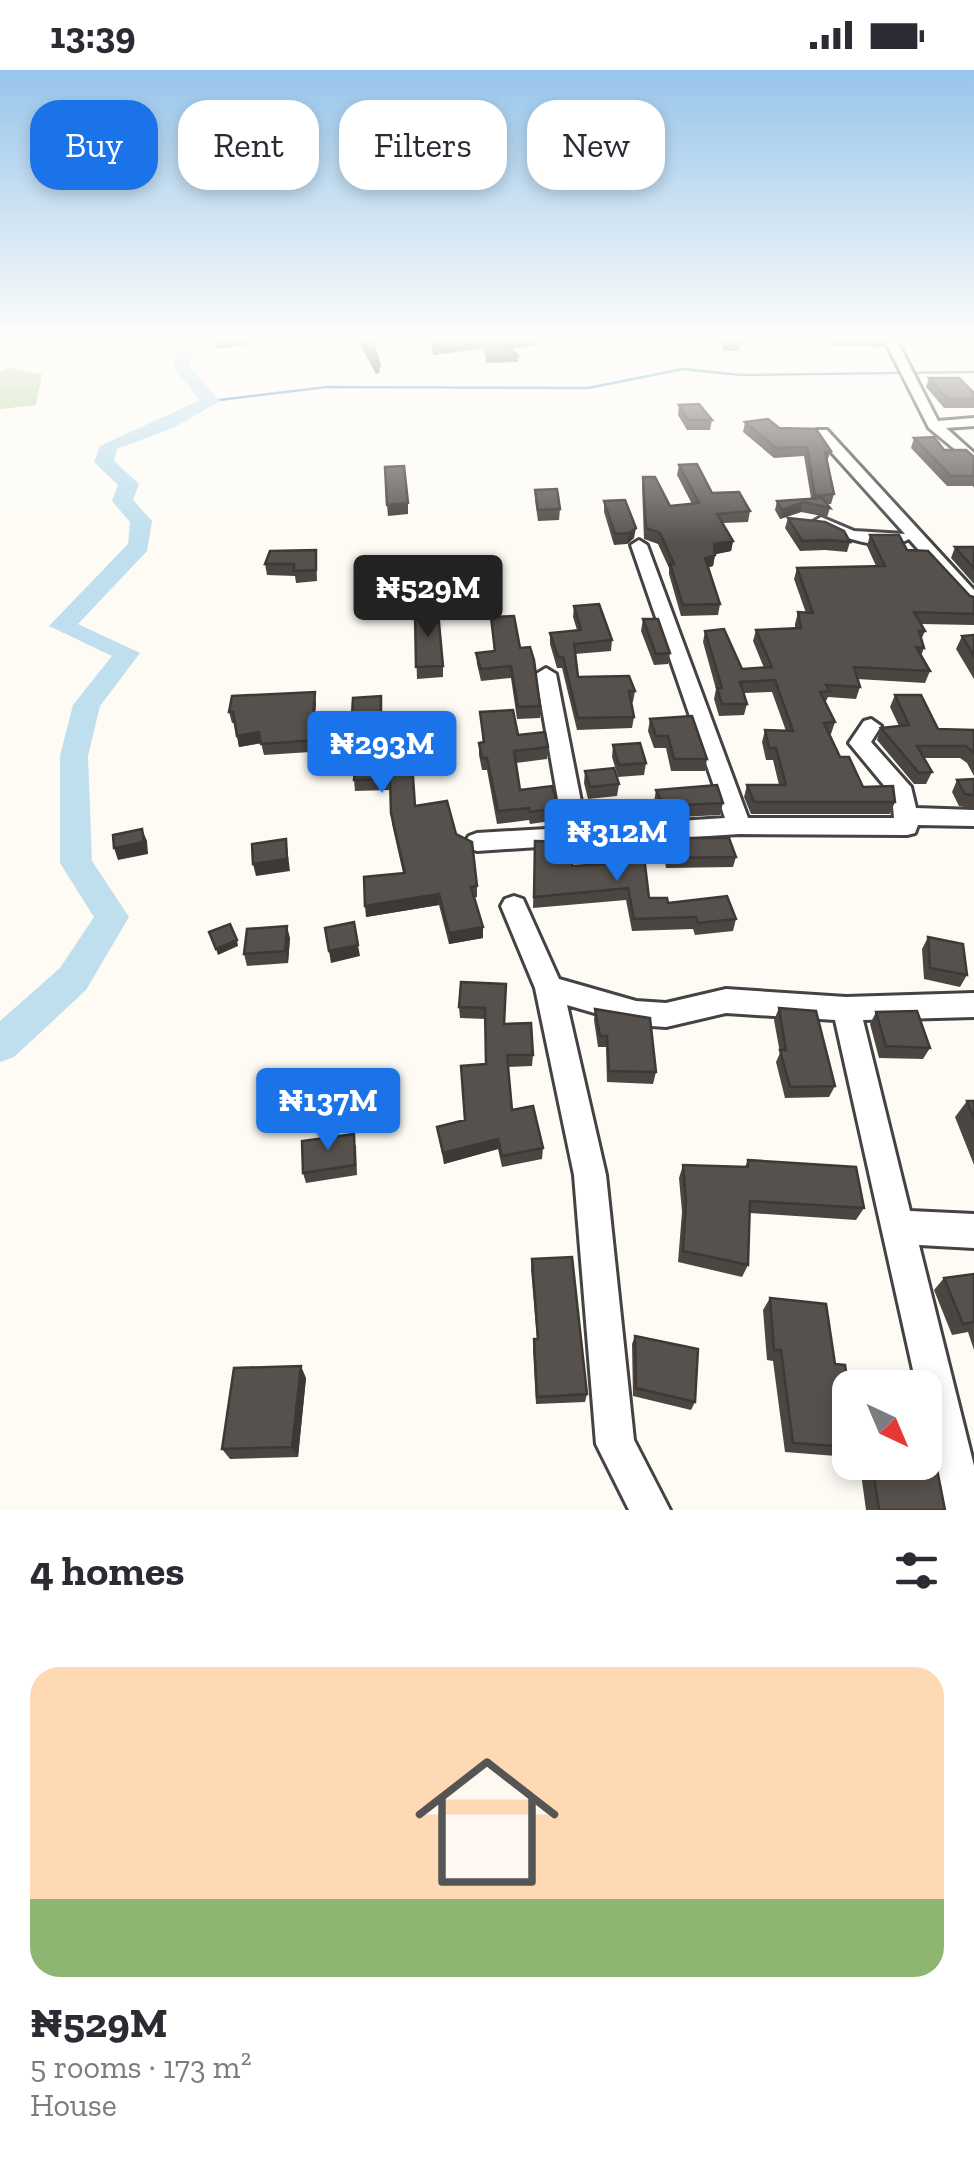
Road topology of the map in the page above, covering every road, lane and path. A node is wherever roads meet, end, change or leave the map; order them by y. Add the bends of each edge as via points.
1 (926, 408) edge
2 (974, 422) edge
3 (934, 424) junction
4 (822, 434) edge
5 (974, 461) edge
6 (803, 521) edge
7 (919, 538) junction
8 (639, 544) dead end
9 (974, 601) edge
10 (546, 674) dead end
11 (871, 726) dead end
12 (907, 816) junction
13 (974, 818) edge
14 (738, 826) junction
15 (576, 834) junction
16 (477, 842) edge
17 (514, 906) dead end
18 (549, 988) junction
19 (974, 1004) edge
20 (846, 1009) junction
21 (897, 1227) junction
22 (974, 1231) edge
23 (650, 1510) edge
24 (964, 1510) edge

1 - 3 street
2 - 3 street
3 - 5 street
4 - 7 street
6 - 7 street via 826,522 851,536
7 - 9 street
8 - 14 street
10 - 15 street
11 - 12 street via 860,742 903,793
12 - 13 street
12 - 14 street via 907,827
14 - 15 street
15 - 16 street
17 - 18 street
18 - 20 street via 636,1013 726,1001
18 - 23 street via 590,1175 615,1444
19 - 20 street
20 - 21 street
21 - 22 street
21 - 24 street

